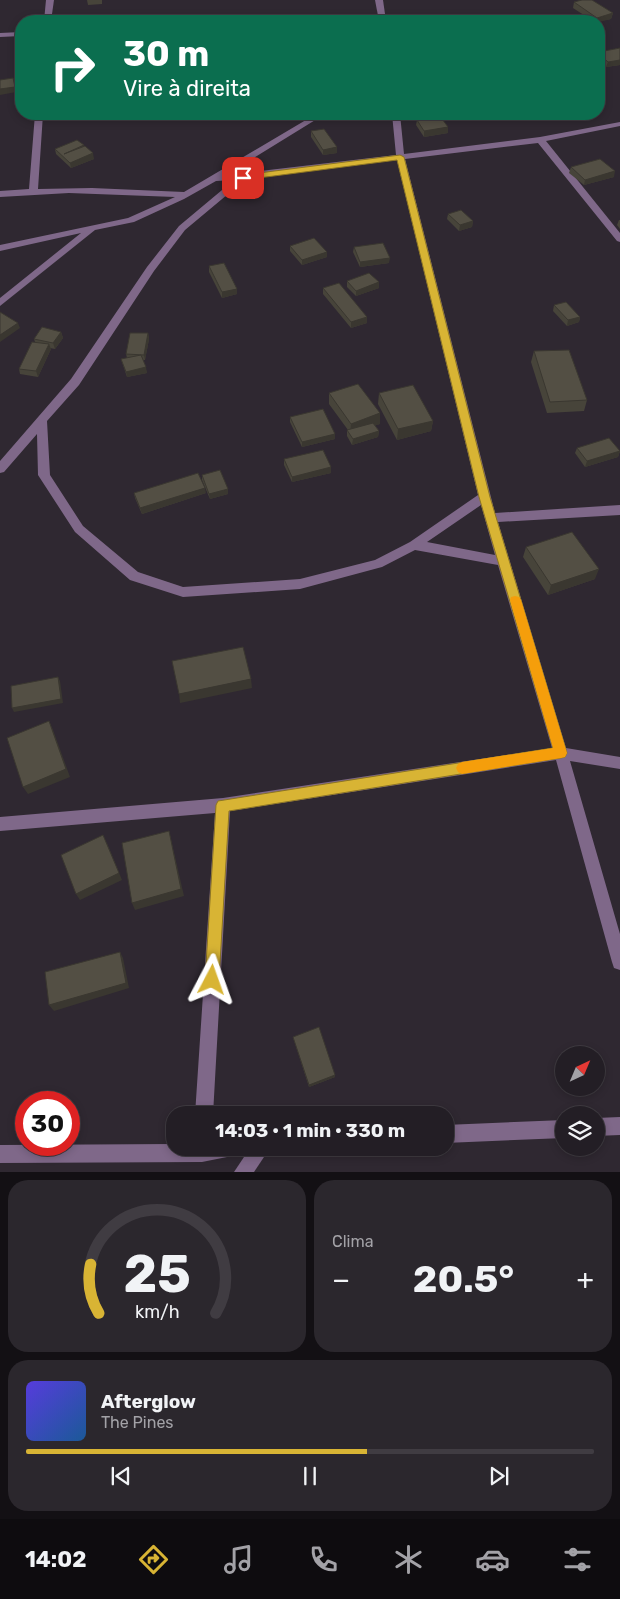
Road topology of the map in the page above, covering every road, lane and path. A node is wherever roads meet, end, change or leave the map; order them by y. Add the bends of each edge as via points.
1 (50, 0) edge
2 (379, 0) edge
3 (49, 15) edge
4 (382, 15) edge
5 (15, 34) edge
6 (0, 35) edge
7 (39, 120) edge
8 (311, 120) edge
9 (397, 120) edge
10 (620, 124) edge
11 (540, 140) junction
12 (400, 157) junction
13 (243, 178) junction
14 (212, 180) junction
15 (34, 191) junction
16 (0, 194) edge
17 (186, 195) junction
18 (93, 228) junction
19 (620, 239) edge
20 (0, 248) edge
21 (0, 303) edge
22 (42, 420) junction
23 (0, 469) edge
24 (484, 497) junction
25 (620, 510) edge
26 (491, 518) junction
27 (414, 545) junction
28 (504, 562) junction
29 (561, 753) junction
30 (620, 763) edge
31 (223, 805) junction
32 (0, 824) edge
33 (620, 962) edge
34 (205, 1106) edge
35 (620, 1126) edge
36 (605, 1127) edge
37 (555, 1129) edge
38 (454, 1134) edge
39 (166, 1151) edge
40 (0, 1154) edge
41 (256, 1156) edge
42 (243, 1172) edge

1 - 3 street
2 - 4 street
5 - 6 street
7 - 15 street
8 - 14 street
9 - 12 street
10 - 11 street
11 - 12 street
11 - 19 street
12 - 13 street
12 - 24 street
13 - 14 street
13 - 22 street via 182,228 150,269 75,382
14 - 17 street
15 - 16 street
15 - 17 street
17 - 18 street via 131,220
18 - 20 street
18 - 21 street
22 - 23 street
22 - 27 street via 44,475 79,528 134,576 183,592 300,584 378,564
24 - 26 street
24 - 27 street
25 - 26 street
26 - 28 street
27 - 28 street
28 - 29 street
29 - 30 street
29 - 31 street
29 - 33 street
31 - 32 street
31 - 34 street
35 - 36 street
37 - 38 street
39 - 40 street
41 - 42 street

